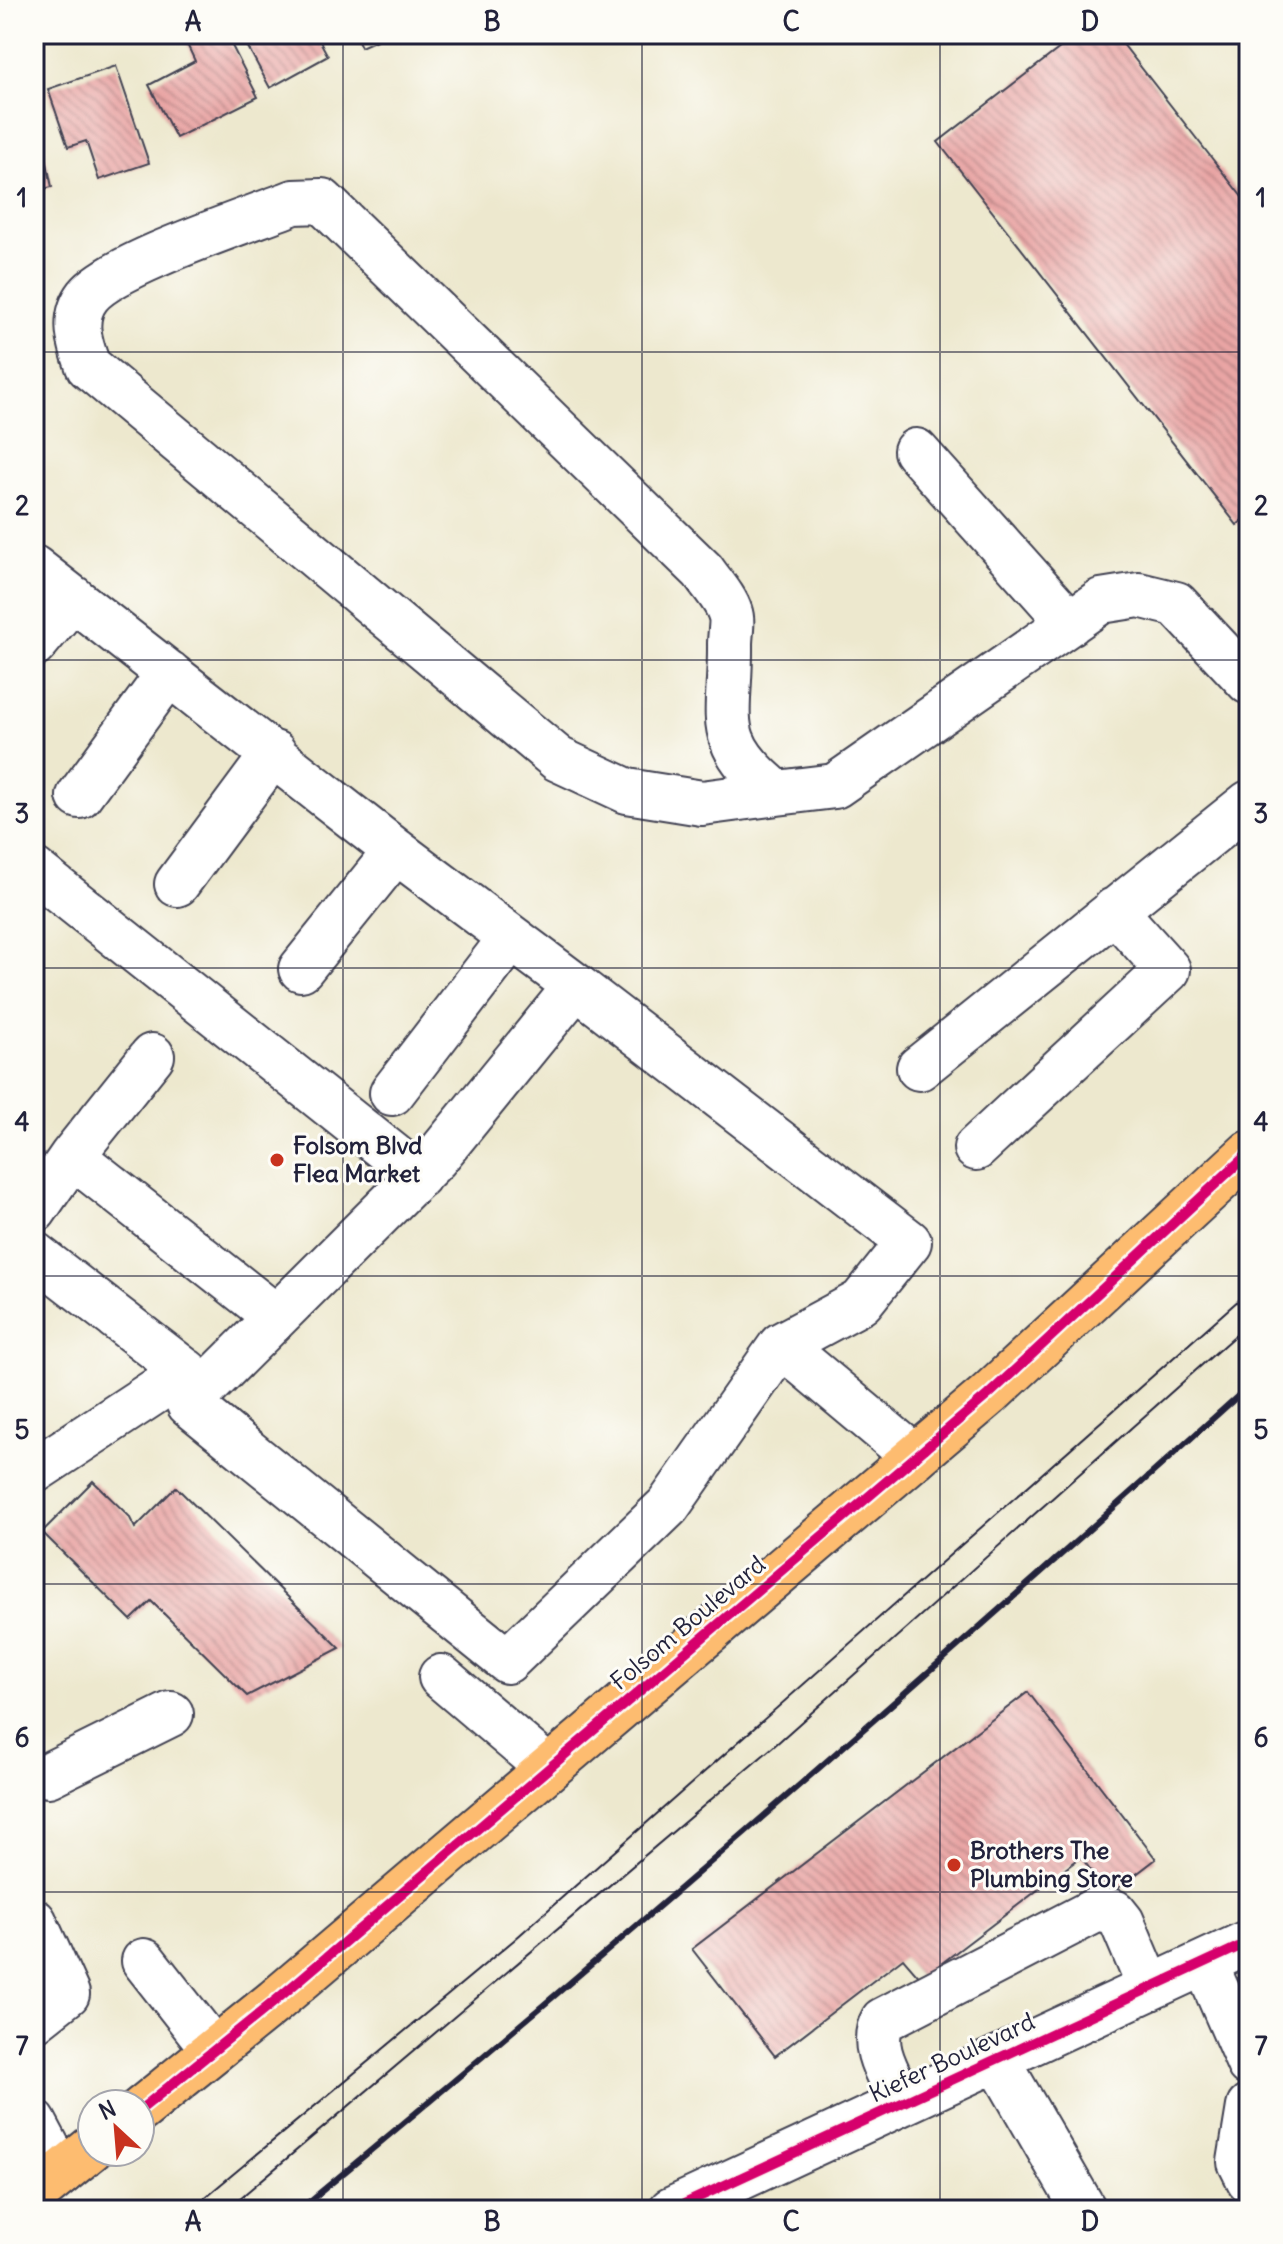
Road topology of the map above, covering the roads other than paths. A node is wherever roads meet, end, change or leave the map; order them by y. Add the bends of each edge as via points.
1 (916, 451) dead end
2 (34, 568) edge
3 (73, 598) junction
4 (1070, 623) junction
5 (34, 645) edge
6 (169, 673) junction
7 (1249, 682) edge
8 (274, 753) junction
9 (777, 793) junction
10 (79, 796) dead end
11 (1249, 803) edge
12 (396, 851) junction
13 (34, 870) edge
14 (177, 884) dead end
15 (1114, 910) junction
16 (511, 938) junction
17 (301, 969) dead end
18 (576, 986) junction
19 (152, 1056) dead end
20 (919, 1068) dead end
21 (392, 1093) dead end
22 (976, 1148) dead end
23 (1249, 1153) edge
24 (72, 1156) junction
25 (419, 1176) junction
26 (34, 1211) edge
27 (34, 1254) edge
28 (276, 1317) junction
29 (781, 1345) junction
30 (196, 1379) junction
31 (915, 1457) junction
32 (34, 1471) edge
33 (441, 1677) dead end
34 (171, 1714) dead end
35 (548, 1768) junction
36 (48, 1775) dead end
37 (34, 1921) edge
38 (1249, 1942) edge
39 (144, 1961) dead end
40 (1205, 1963) junction
41 (1150, 1988) junction
42 (34, 2020) edge
43 (214, 2050) junction
44 (997, 2059) junction
45 (1249, 2064) edge
46 (156, 2097) edge
47 (902, 2103) junction
48 (1249, 2107) edge
49 (34, 2122) edge
50 (62, 2172) edge
51 (1249, 2180) edge
52 (671, 2210) edge
53 (1084, 2210) edge

1 - 4 street
2 - 3 street
3 - 5 street
3 - 6 street
4 - 7 street via 1101,601 1139,595 1176,604
4 - 9 street via 835,786
6 - 8 street
6 - 10 street
8 - 12 street
8 - 14 street
9 - 9 street via 747,769 730,736 730,613 703,571 322,201 294,202 113,274 86,297 77,332 88,366 558,759 627,791 702,803
11 - 15 street
12 - 16 street
12 - 17 street
13 - 25 street
15 - 20 street
15 - 22 street via 1168,970
16 - 18 street
16 - 21 street
18 - 25 street
18 - 29 street via 909,1242 861,1302
19 - 24 street
23 - 31 main road, Folsom Boulevard
24 - 26 street
24 - 28 street
25 - 28 street
27 - 30 street
28 - 30 street
29 - 30 street via 668,1506 507,1661 189,1404
29 - 31 street
30 - 32 street
31 - 35 main road, Folsom Boulevard
33 - 35 street
34 - 36 street
35 - 43 main road, Folsom Boulevard
37 - 42 street via 67,1994
38 - 40 street, Kiefer Boulevard
39 - 43 street
40 - 41 street, Kiefer Boulevard
40 - 45 street
41 - 44 street, Kiefer Boulevard
41 - 47 street via 1122,1922 1114,1912 1096,1910 883,2020 876,2032 877,2045
43 - 46 main road, Folsom Boulevard
44 - 47 street, Kiefer Boulevard
44 - 53 street
47 - 52 street, Kiefer Boulevard
48 - 51 street via 1240,2162
49 - 50 street

